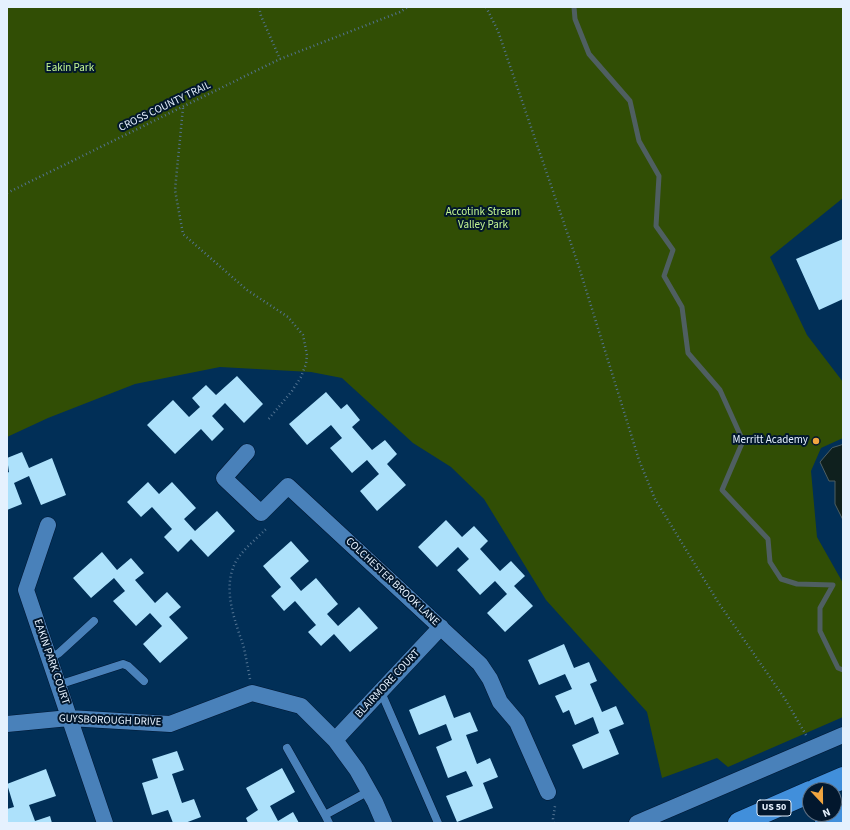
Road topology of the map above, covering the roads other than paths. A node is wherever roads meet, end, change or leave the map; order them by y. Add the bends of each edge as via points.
1 (247, 452) dead end
2 (48, 525) dead end
3 (94, 621) dead end
4 (441, 627) junction
5 (49, 659) junction
6 (144, 681) dead end
7 (58, 685) junction
8 (381, 692) junction
9 (70, 718) junction
10 (7, 724) edge
11 (843, 735) edge
12 (335, 740) junction
13 (287, 748) dead end
14 (843, 778) edge
15 (834, 782) edge
16 (369, 791) junction
17 (548, 792) dead end
18 (802, 795) edge
19 (325, 815) junction
20 (843, 816) edge
21 (105, 823) edge
22 (329, 823) edge
23 (384, 823) edge
24 (438, 823) edge
25 (638, 823) edge
26 (739, 823) edge
27 (826, 823) edge

1 - 4 street, COLCHESTER BROOK LANE via 224,478 261,513 288,486
2 - 5 street, EAKIN PARK COURT via 26,590
3 - 5 lane
4 - 8 street, BLAIRMORE COURT
4 - 17 street, COLCHESTER BROOK LANE via 486,671 500,702 517,722
5 - 7 street, EAKIN PARK COURT
6 - 7 lane via 123,664
7 - 9 street, EAKIN PARK COURT
8 - 12 street, BLAIRMORE COURT
8 - 24 lane
9 - 10 street, GUYSBOROUGH DRIVE
9 - 12 street, GUYSBOROUGH DRIVE via 170,724 252,693 300,706
9 - 21 street, EAKIN PARK COURT
11 - 25 street
12 - 16 street
13 - 19 lane
14 - 15 main road
16 - 19 lane
16 - 23 street
18 - 26 main road, US 50
19 - 22 lane
20 - 27 main road

